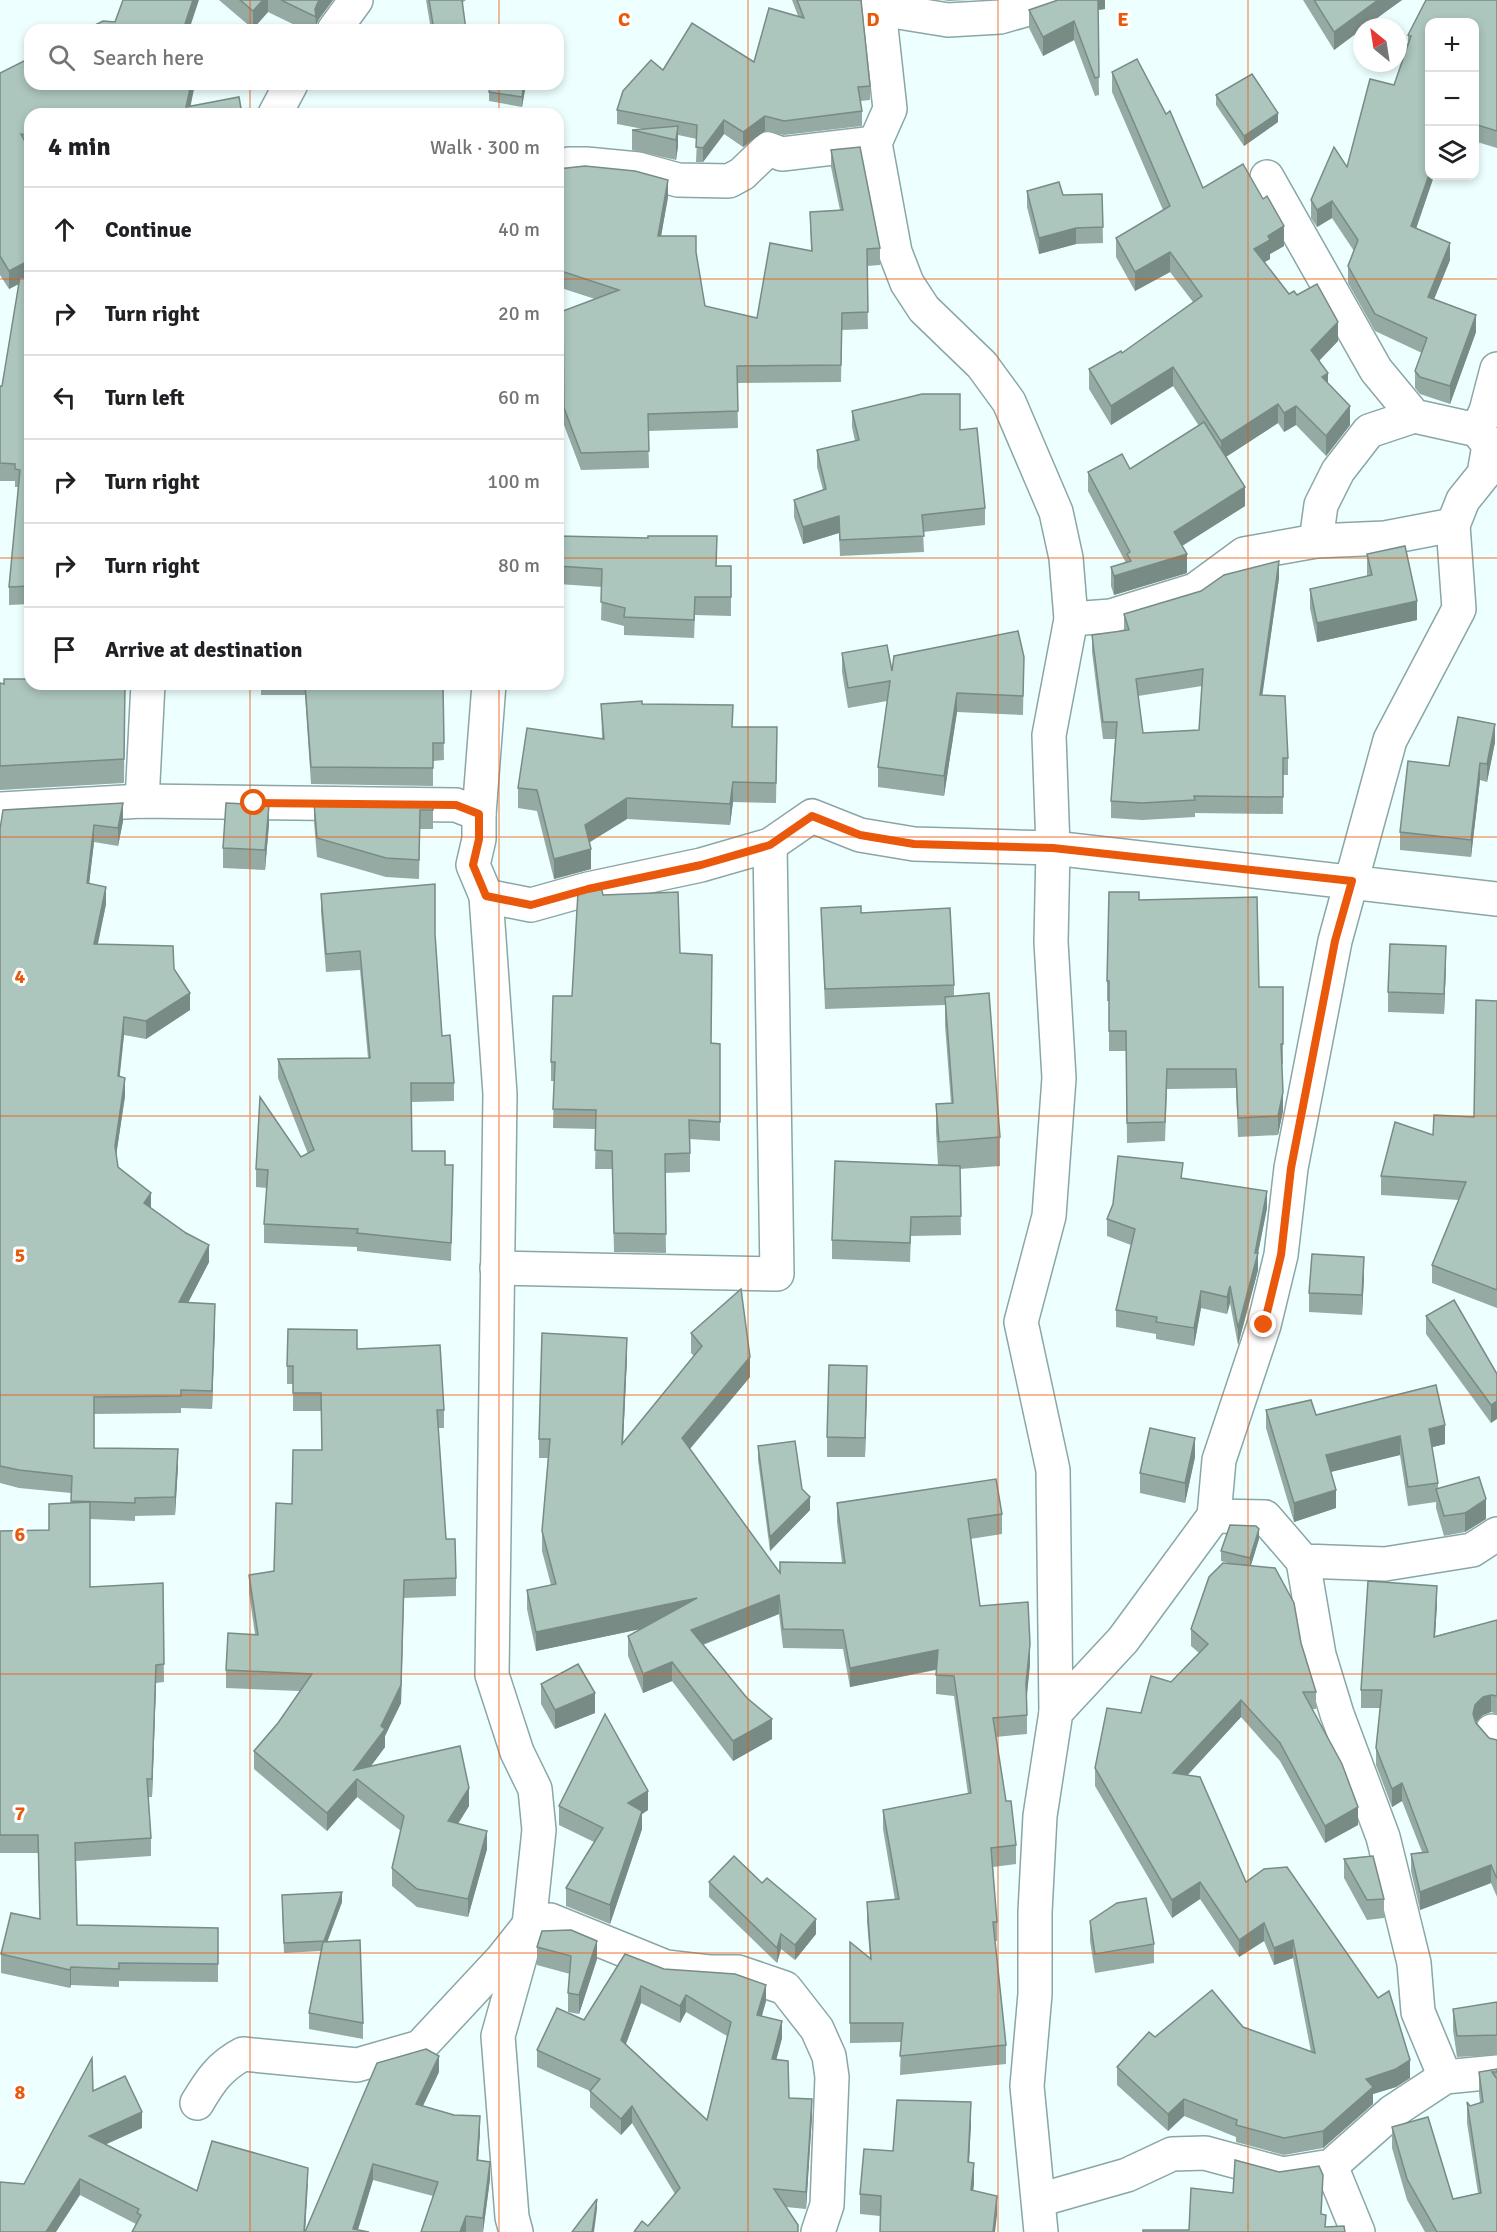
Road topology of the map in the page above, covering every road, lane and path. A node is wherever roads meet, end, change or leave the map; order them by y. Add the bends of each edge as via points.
1 (356, 0) edge
2 (1060, 0) edge
3 (879, 4) edge
4 (338, 24) edge
5 (288, 90) edge
6 (278, 108) edge
7 (875, 143) junction
8 (564, 166) edge
9 (1267, 177) dead end
10 (1495, 379) edge
11 (1414, 416) junction
12 (1477, 430) junction
13 (1453, 525) junction
14 (1316, 541) junction
15 (1071, 618) junction
16 (148, 690) edge
17 (489, 690) edge
18 (142, 801) junction
19 (0, 809) edge
20 (479, 814) junction
21 (770, 845) junction
22 (1053, 848) junction
23 (1352, 881) junction
24 (486, 896) junction
25 (1497, 899) edge
26 (497, 1268) junction
27 (1214, 1516) junction
28 (1497, 1534) edge
29 (1303, 1561) junction
30 (1056, 1712) junction
31 (529, 1925) junction
32 (1497, 2072) edge
33 (1445, 2077) junction
34 (197, 2103) dead end
35 (1331, 2166) junction
36 (1039, 2200) junction
37 (516, 2232) edge
38 (818, 2232) edge
39 (1041, 2232) edge
40 (1358, 2232) edge

1 - 4 street
2 - 3 street via 1000,18 948,20
3 - 7 street via 890,108
5 - 6 street
7 - 8 street via 782,154 768,149 729,181 678,180 638,169 586,164
7 - 15 street via 895,252 907,283 924,309 982,365 1009,402 1056,512 1066,558
9 - 11 street via 1376,370
10 - 12 street
11 - 12 street
11 - 14 street via 1370,431 1334,480 1322,505
12 - 13 street via 1489,445 1484,474 1463,500
13 - 14 street via 1385,538
13 - 23 street via 1459,609 1390,740
14 - 15 street via 1244,554 1195,590 1111,616
15 - 22 street via 1049,735
16 - 18 street
17 - 20 street
18 - 19 street
18 - 20 street via 456,805
20 - 24 street via 473,865
21 - 22 street via 812,816 860,835 914,844
21 - 24 street via 531,905
21 - 26 street via 777,1274
22 - 23 street
22 - 30 street via 1051,942 1059,1089 1049,1216 1021,1322 1053,1470
23 - 25 street
23 - 27 street via 1335,941 1291,1168 1281,1255 1264,1325 1218,1460
24 - 26 street via 500,1094
26 - 31 street via 492,1675 517,1752 535,1789 539,1830
27 - 29 street via 1265,1517
27 - 30 street via 1123,1640
28 - 29 street via 1472,1550 1385,1564
29 - 33 street via 1319,1655 1383,1838 1413,1963 1418,2012
30 - 36 street via 1041,1816 1028,2076 1030,2134
31 - 34 street via 420,2047 357,2064 243,2054 214,2074
31 - 37 street via 498,2036
31 - 38 street via 550,1920 666,1967 738,1972 785,1988 817,2029 829,2056 832,2077 827,2205
32 - 33 street
33 - 35 street via 1392,2112
35 - 36 street via 1283,2174 1205,2153 1172,2154 1127,2175
35 - 40 street
36 - 39 street

